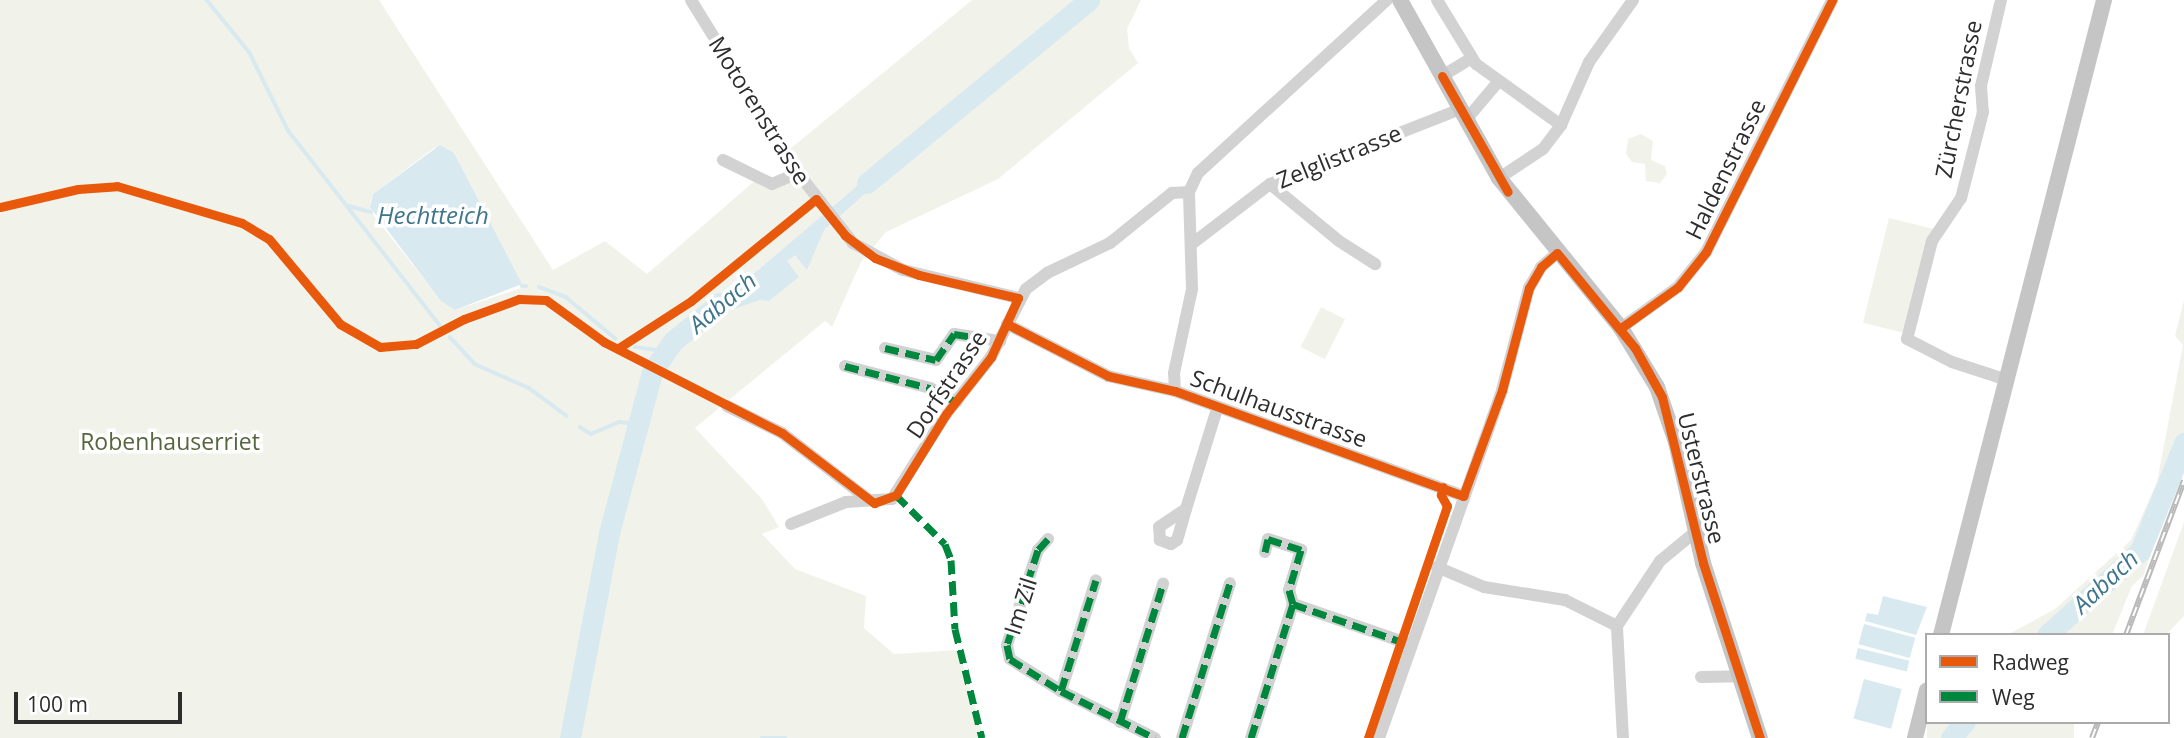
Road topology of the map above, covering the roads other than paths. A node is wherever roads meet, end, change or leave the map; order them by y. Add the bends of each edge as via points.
1 (691, 0) edge
2 (1387, 0) edge
3 (1401, 0) edge
4 (1437, 0) edge
5 (1633, 0) edge
6 (1832, 0) edge
7 (2001, 0) edge
8 (2104, 0) edge
9 (1472, 58) junction
10 (1442, 76) junction
11 (1498, 82) junction
12 (1463, 115) junction
13 (1561, 125) junction
14 (723, 160) dead end
15 (798, 173) junction
16 (1499, 178) junction
17 (1270, 184) junction
18 (1189, 192) junction
19 (1193, 243) junction
20 (1557, 253) junction
21 (1375, 264) dead end
22 (1018, 298) junction
23 (1007, 324) junction
24 (1621, 328) junction
25 (1000, 341) junction
26 (885, 348) dead end
27 (845, 366) dead end
28 (2007, 380) junction
29 (1175, 391) junction
30 (956, 402) junction
31 (727, 406) dead end
32 (1217, 409) junction
33 (1463, 496) junction
34 (869, 500) junction
35 (1186, 509) dead end
36 (791, 524) dead end
37 (1695, 532) junction
38 (1048, 539) dead end
39 (1265, 552) dead end
40 (1437, 566) junction
41 (1096, 580) dead end
42 (1230, 583) dead end
43 (1163, 584) dead end
44 (1293, 604) junction
45 (1617, 626) junction
46 (1942, 633) edge
47 (1409, 644) junction
48 (1740, 676) junction
49 (1701, 677) dead end
50 (1061, 691) junction
51 (1925, 698) edge
52 (1120, 722) junction
53 (1155, 738) edge
54 (1182, 738) edge
55 (1251, 738) edge
56 (1378, 738) edge
57 (1623, 738) edge
58 (1760, 738) edge
59 (1915, 738) edge

1 - 15 street, Motorenstrasse
2 - 18 street via 1205,165
3 - 10 main road, Usterstrasse
4 - 9 street
5 - 13 street via 1589,62
6 - 24 street, Haldenstrasse via 1706,252 1678,287
7 - 28 street, Zürcherstrasse via 1982,86 1983,112 1961,198 1932,241 1907,339 1952,362
8 - 28 main road
9 - 10 street
9 - 11 street
10 - 12 main road, Usterstrasse
11 - 12 street
11 - 13 street
12 - 16 main road, Usterstrasse
12 - 17 street, Zelglistrasse
13 - 16 street via 1543,149
14 - 15 street via 772,184
15 - 22 street, Motorenstrasse via 837,226 862,249 890,265
16 - 20 main road, Usterstrasse
17 - 19 street, Zelglistrasse
17 - 21 street via 1339,241
18 - 19 street
18 - 22 street, Dorfstrasse via 1165,198 1110,243 1047,273
19 - 29 street via 1190,306 1174,373
20 - 24 main road, Usterstrasse
20 - 33 street via 1541,267 1529,288 1507,374
22 - 23 street, Dorfstrasse
23 - 25 street, Dorfstrasse
23 - 29 street, Schulhausstrasse via 1101,373
24 - 37 main road, Usterstrasse via 1662,397
25 - 26 street, Dorfstrasse via 954,334 936,360
25 - 30 street, Dorfstrasse
27 - 30 street, Dorfstrasse via 930,388
28 - 46 main road
29 - 32 street, Schulhausstrasse
30 - 34 street, Dorfstrasse via 896,495 883,503
31 - 34 street via 782,433
32 - 33 street, Schulhausstrasse
32 - 35 street
33 - 40 street
34 - 36 street, Dorfstrasse via 846,502
37 - 45 street via 1660,561
37 - 48 main road, Usterstrasse
38 - 50 street, Im Zil via 1038,550 1007,650 1013,662
39 - 44 street via 1268,539 1301,550 1289,590
40 - 45 street via 1483,587 1565,600
40 - 47 street
41 - 50 street
42 - 54 street
43 - 52 street
44 - 47 street
44 - 55 street
45 - 57 street
47 - 56 street
48 - 49 street
48 - 58 main road, Usterstrasse
50 - 52 street, Im Zil
51 - 59 main road
52 - 53 street, Im Zil

